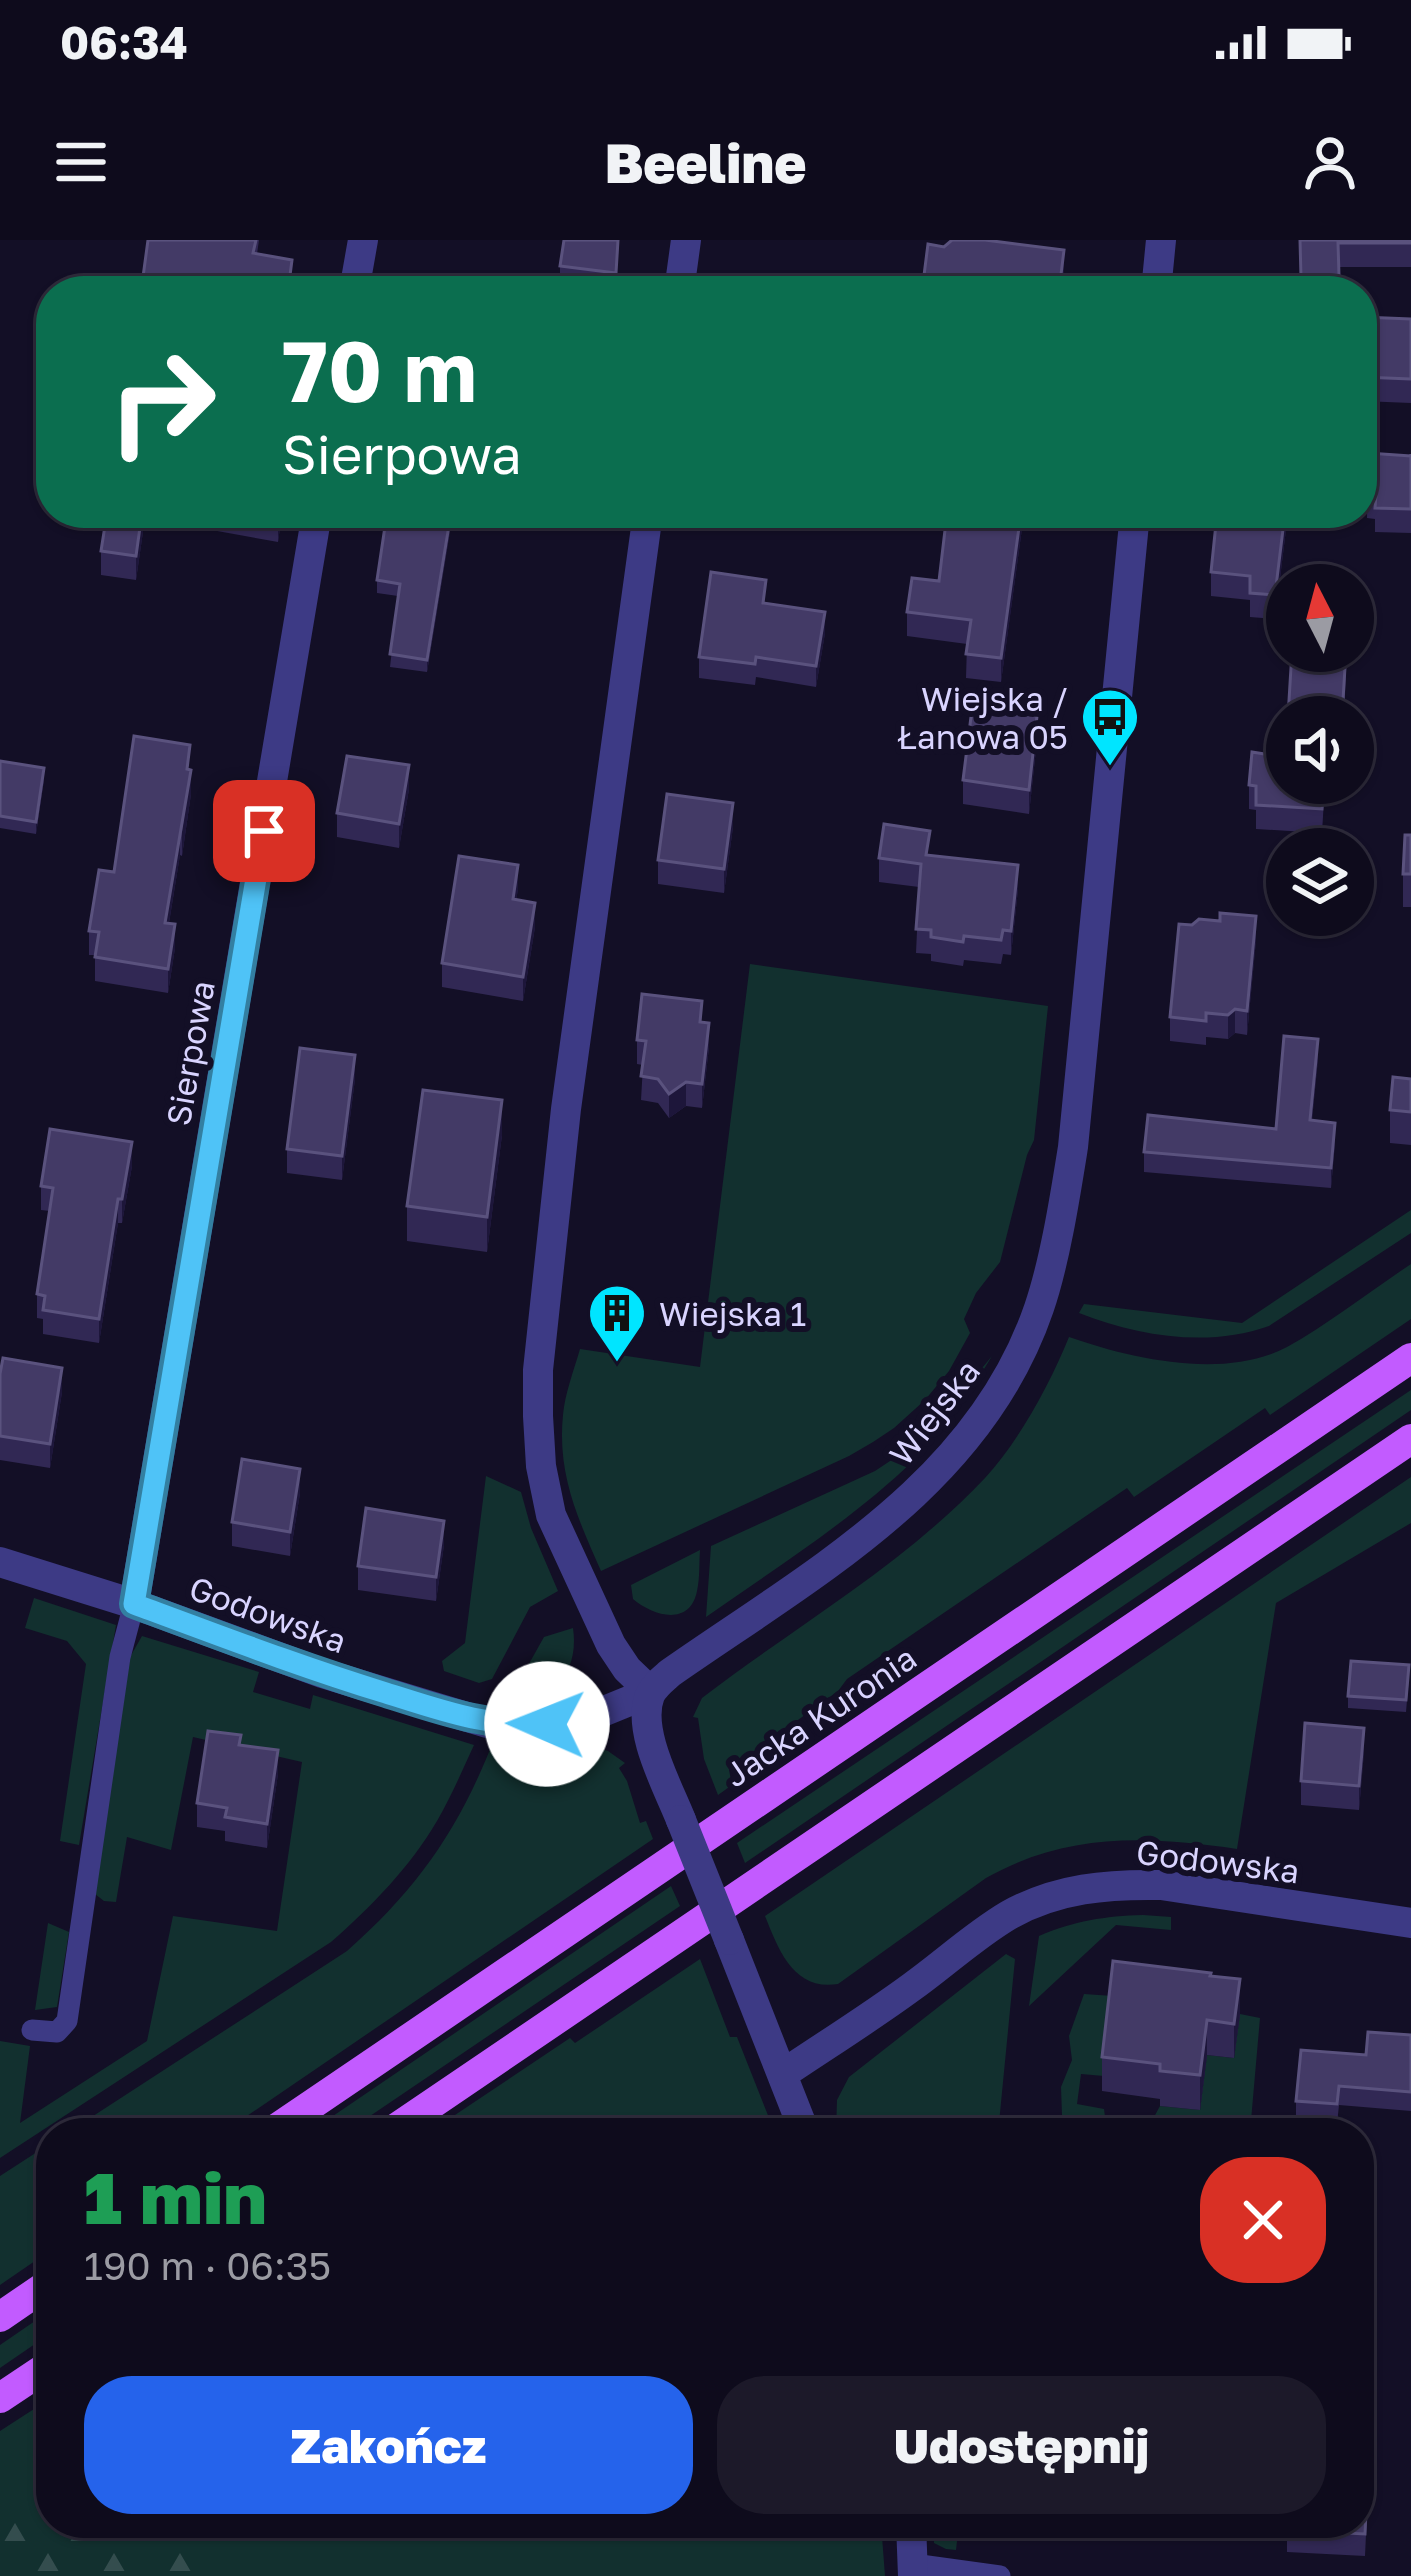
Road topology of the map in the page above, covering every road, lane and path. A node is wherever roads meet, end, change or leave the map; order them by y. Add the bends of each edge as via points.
1 (363, 240) edge
2 (686, 240) edge
3 (1161, 240) edge
4 (357, 276) edge
5 (681, 276) edge
6 (1157, 276) edge
7 (314, 528) edge
8 (646, 528) edge
9 (1134, 528) edge
10 (1411, 1358) edge
11 (1411, 1439) edge
12 (0, 1562) edge
13 (134, 1604) junction
14 (651, 1692) junction
15 (1411, 1923) edge
16 (32, 2030) dead end
17 (783, 2074) junction
18 (292, 2118) edge
19 (410, 2118) edge
20 (799, 2118) edge
21 (36, 2292) edge
22 (0, 2317) edge
23 (36, 2374) edge
24 (0, 2398) edge
25 (912, 2538) edge
26 (913, 2570) edge
27 (1000, 2576) edge

1 - 4 street
2 - 5 street
3 - 6 street
7 - 13 street, Sierpowa
8 - 14 street via 566,1109 538,1416 551,1515 617,1657
9 - 14 street, Wiejska via 1073,1148 1039,1307 986,1415 909,1502
10 - 18 main road, Jacka Kuronia
11 - 19 main road
12 - 13 street, Godowska
13 - 14 street, Godowska via 487,1723 547,1724
13 - 16 lane via 67,2021 57,2032
14 - 17 street, bridge via 648,1732
15 - 17 street, Godowska via 1161,1886 1069,1892 1009,1916
17 - 20 street
21 - 22 main road
23 - 24 main road
25 - 26 street
26 - 27 lane

